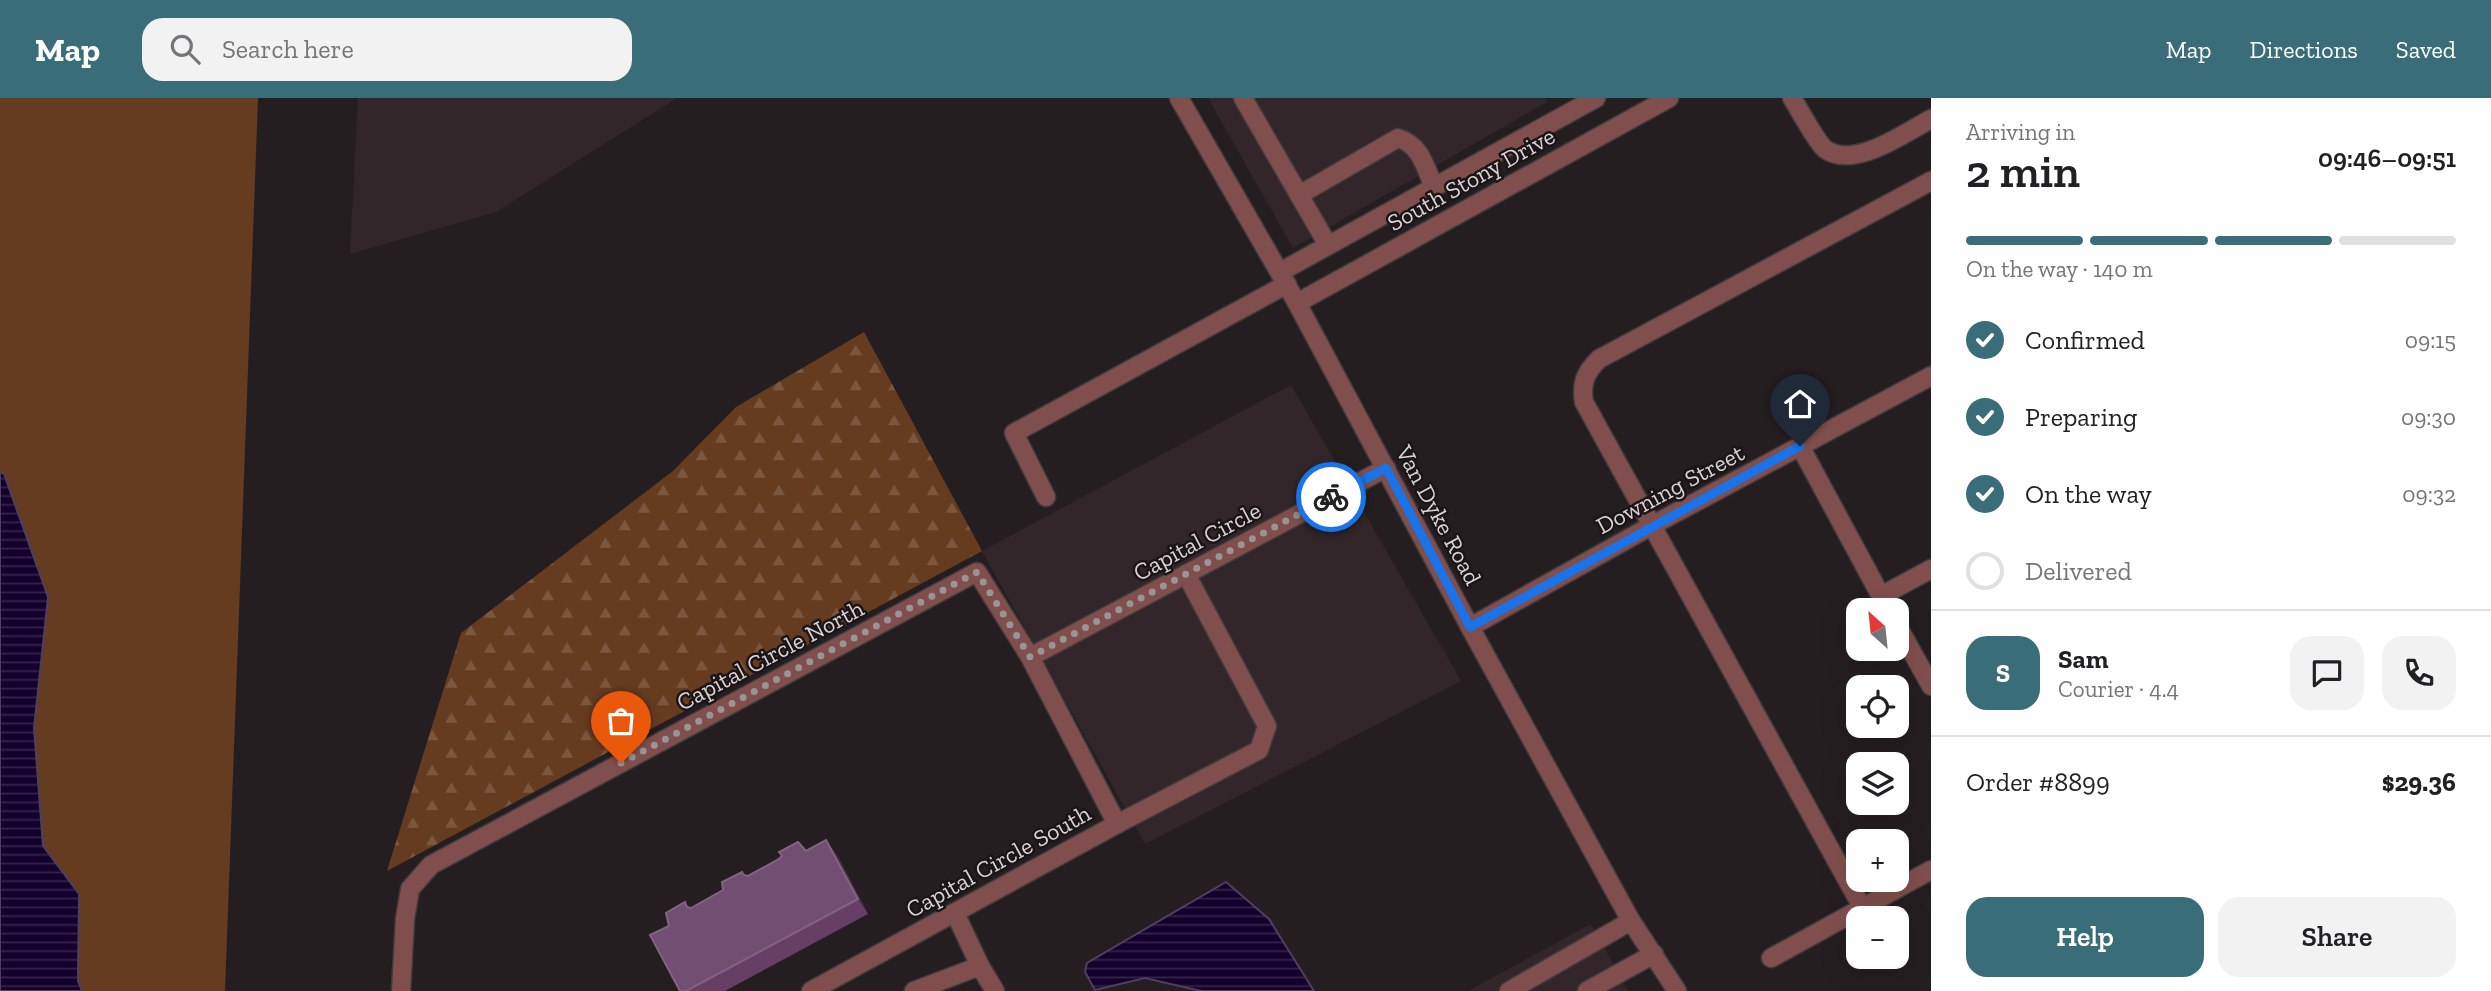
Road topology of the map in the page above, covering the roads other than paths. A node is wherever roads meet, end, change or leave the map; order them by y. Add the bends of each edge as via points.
1 (1179, 98) edge
2 (1243, 98) edge
3 (1595, 98) edge
4 (1669, 98) edge
5 (1792, 98) edge
6 (1931, 119) edge
7 (1931, 181) edge
8 (1434, 187) junction
9 (1299, 195) junction
10 (1328, 245) junction
11 (1283, 278) junction
12 (1297, 303) junction
13 (1931, 376) edge
14 (1800, 446) junction
15 (1386, 468) junction
16 (1046, 497) dead end
17 (1651, 526) junction
18 (1931, 569) edge
19 (1186, 574) junction
20 (1882, 598) edge
21 (1893, 598) edge
22 (1470, 627) junction
23 (1909, 647) edge
24 (1030, 657) junction
25 (1931, 686) edge
26 (1117, 824) junction
27 (1931, 870) edge
28 (1862, 906) joint
29 (955, 912) junction
30 (1846, 915) edge
31 (1631, 921) junction
32 (1654, 954) junction
33 (1771, 958) dead end
34 (980, 966) junction
35 (401, 991) edge
36 (811, 991) edge
37 (914, 991) edge
38 (995, 991) edge
39 (1509, 991) edge
40 (1587, 991) edge
41 (1677, 991) edge

1 - 11 street, Van Dyke Road
2 - 9 street
3 - 8 street, South Stony Drive
4 - 12 street, South Stony Drive
5 - 6 street via 1824,149 1843,156 1865,154
7 - 17 street via 1599,359 1587,370 1584,402
8 - 9 street via 1416,147 1398,138
8 - 10 street, South Stony Drive
9 - 10 street
10 - 11 street, South Stony Drive
11 - 12 street, Van Dyke Road
11 - 16 street, South Stony Drive via 1014,433
12 - 15 street, Van Dyke Road
13 - 14 street, Downing Street
14 - 17 street, Downing Street
14 - 20 street
15 - 19 street, Capital Circle
15 - 22 street, Van Dyke Road
17 - 22 street, Downing Street
17 - 28 street
18 - 21 street
19 - 24 street, Capital Circle
19 - 26 street via 1267,726 1259,750
22 - 31 street, Van Dyke Road
23 - 25 street
24 - 26 street, Capital Circle South
24 - 35 street, Capital Circle North via 977,572 431,865 410,889
26 - 29 street, Capital Circle South
27 - 28 street
29 - 34 street
29 - 36 street, Capital Circle South
30 - 33 street
31 - 32 street, Van Dyke Road
31 - 39 street
32 - 40 street
32 - 41 street, Van Dyke Road
34 - 37 street
34 - 38 street

